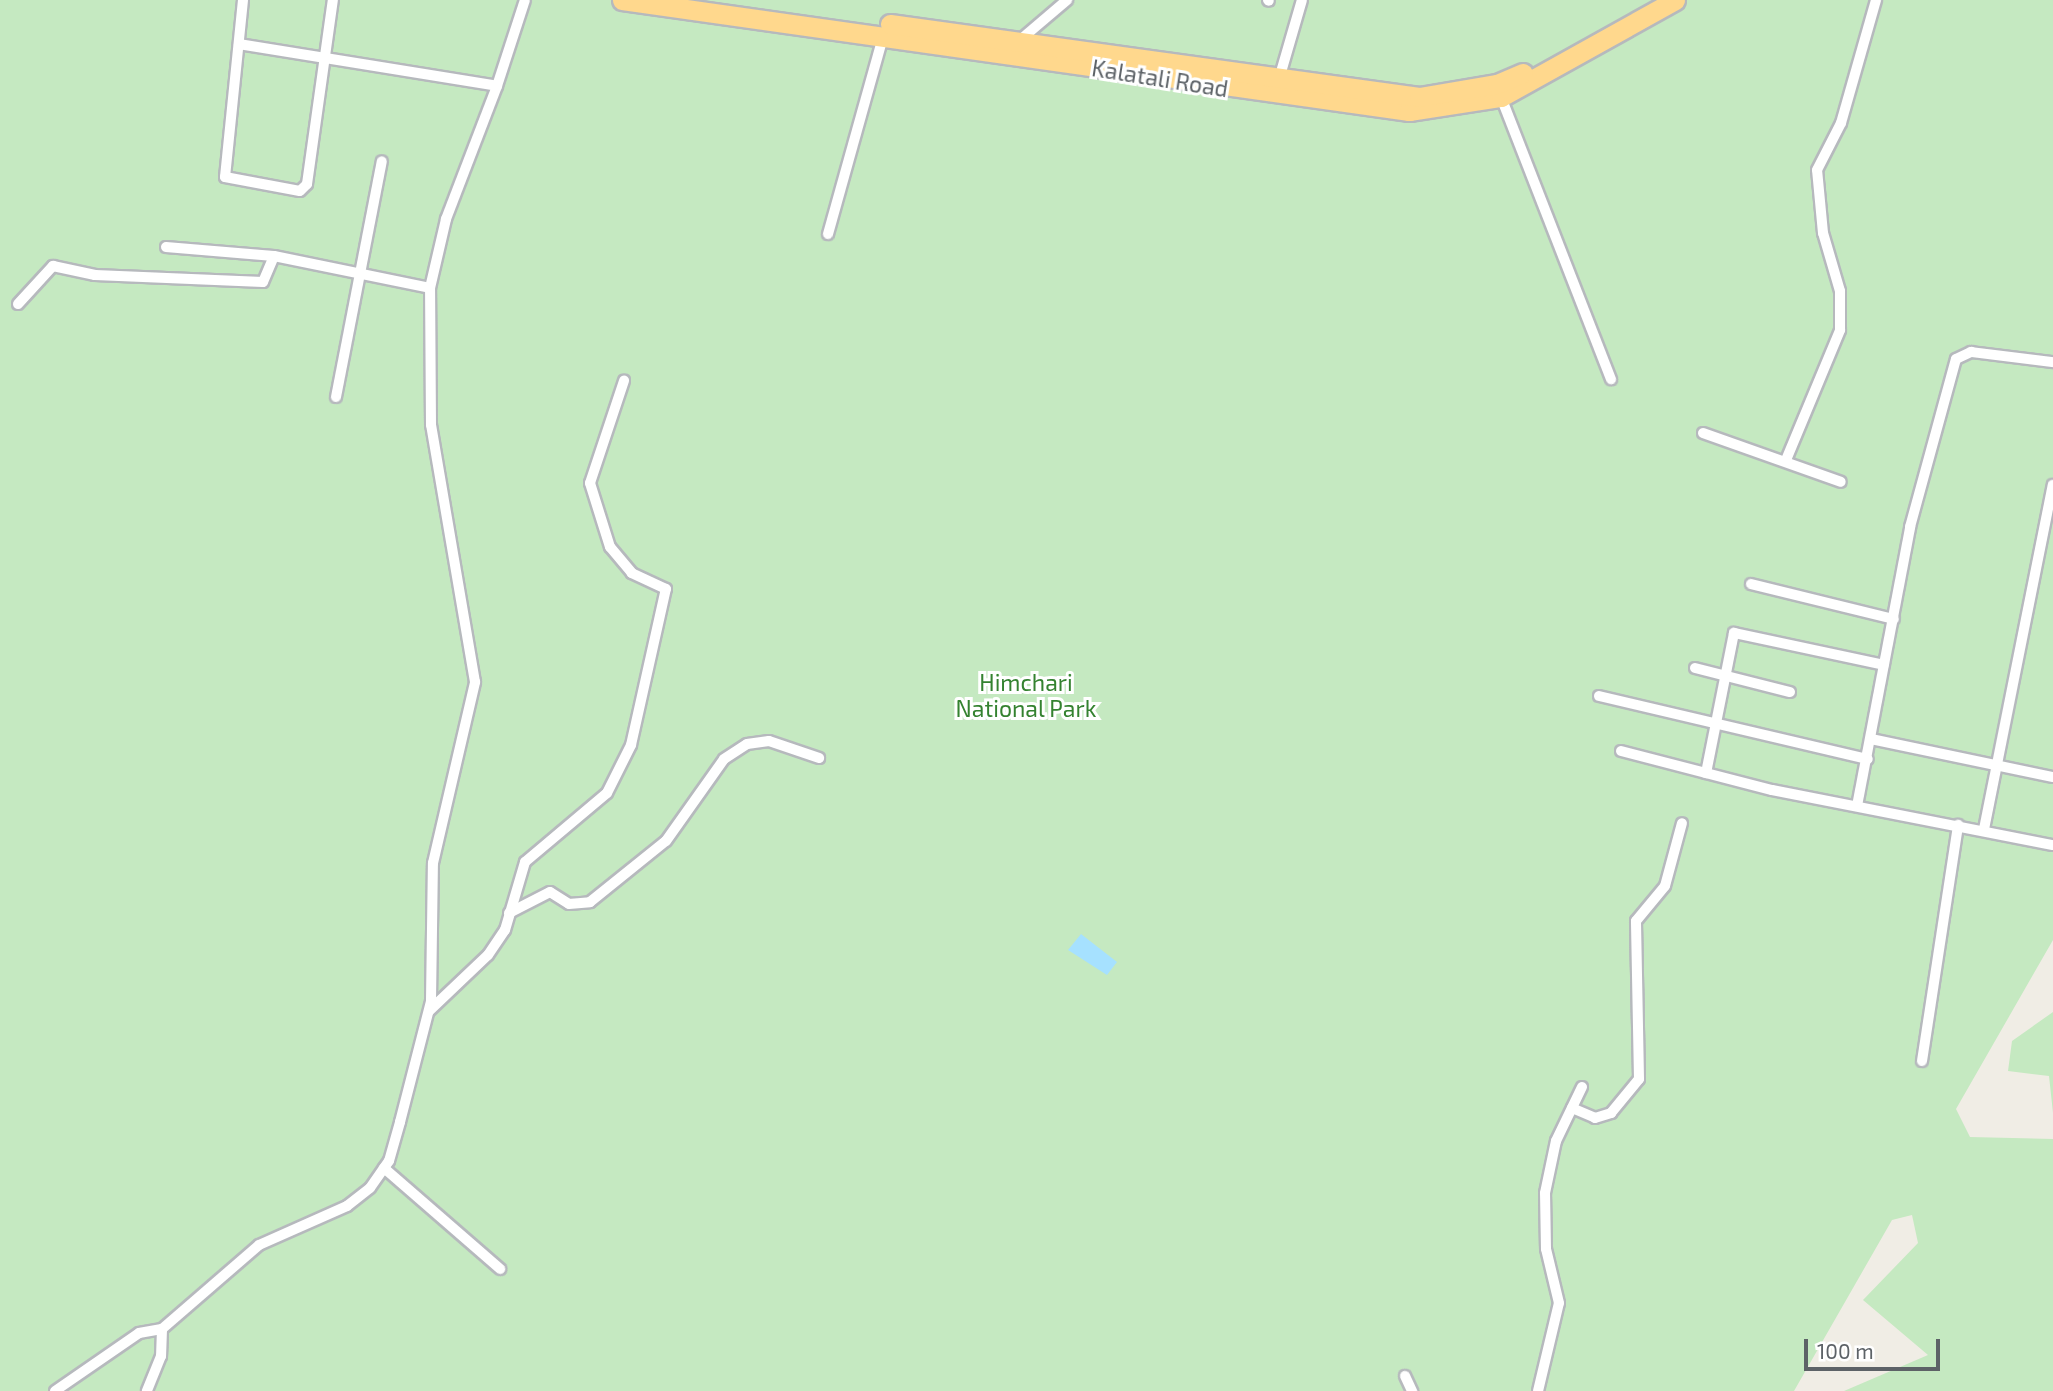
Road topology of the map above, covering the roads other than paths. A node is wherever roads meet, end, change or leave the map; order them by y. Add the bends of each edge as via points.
1 (243, 0) edge
2 (333, 0) edge
3 (525, 0) edge
4 (622, 0) edge
5 (716, 0) edge
6 (1067, 0) edge
7 (1302, 0) edge
8 (1646, 0) edge
9 (1675, 0) edge
10 (1877, 0) edge
11 (886, 30) junction
12 (1020, 40) junction
13 (239, 44) junction
14 (1049, 53) junction
15 (324, 55) junction
16 (1278, 82) junction
17 (497, 86) junction
18 (1501, 97) junction
19 (382, 160) dead end
20 (828, 234) dead end
21 (166, 247) dead end
22 (274, 256) junction
23 (361, 274) junction
24 (430, 288) junction
25 (18, 304) dead end
26 (2053, 362) edge
27 (1611, 379) dead end
28 (624, 381) dead end
29 (336, 397) dead end
30 (1703, 433) dead end
31 (1786, 460) junction
32 (1841, 482) dead end
33 (2053, 485) edge
34 (1751, 584) dead end
35 (1894, 619) junction
36 (1884, 665) junction
37 (1695, 668) dead end
38 (1725, 677) junction
39 (1790, 692) dead end
40 (1598, 696) dead end
41 (1715, 724) junction
42 (1871, 739) junction
43 (1621, 751) dead end
44 (818, 758) dead end
45 (1868, 758) junction
46 (1998, 762) junction
47 (1706, 774) junction
48 (2053, 777) edge
49 (1857, 806) junction
50 (1682, 823) dead end
51 (1958, 825) junction
52 (1984, 830) junction
53 (2053, 845) edge
54 (509, 913) junction
55 (430, 1006) junction
56 (1922, 1061) dead end
57 (1582, 1087) dead end
58 (1572, 1108) junction
59 (384, 1168) junction
60 (500, 1269) dead end
61 (162, 1329) junction
62 (1405, 1376) dead end
63 (55, 1391) edge
64 (147, 1391) edge
65 (1412, 1391) edge
66 (1538, 1391) edge

1 - 13 street
2 - 15 street
3 - 17 street
4 - 11 highway, Kalatali Road
5 - 11 highway, Kalatali Road
6 - 12 street
7 - 16 street
8 - 16 highway, Kalatali Road via 1497,84 1419,97
9 - 18 highway, Kalatali Road
10 - 31 street via 1841,123 1816,170 1823,233 1840,291 1840,330
11 - 12 highway, Kalatali Road
11 - 14 highway, Kalatali Road
11 - 20 street
12 - 14 highway, Kalatali Road
13 - 15 street
13 - 15 street via 225,177 300,191 307,184
14 - 16 highway, Kalatali Road
14 - 18 highway, Kalatali Road via 1409,111
15 - 17 street
17 - 24 street via 446,219
18 - 27 street
19 - 23 street
21 - 22 street
22 - 23 street
22 - 25 street via 263,282 95,275 52,266
23 - 24 street
23 - 29 street
24 - 55 street via 431,425 475,682 433,863
26 - 35 street via 1971,352 1956,359 1920,480
28 - 54 street via 590,483 610,547 646,582 666,589 621,773 585,815 525,862
30 - 31 street
31 - 32 street
33 - 46 street
34 - 35 street
35 - 36 street
36 - 38 street via 1734,633
36 - 42 street
37 - 38 street
38 - 39 street
38 - 41 street
40 - 41 street
41 - 45 street
41 - 47 street
42 - 45 street
42 - 46 street
43 - 47 street
44 - 54 street via 769,741 747,744 723,759 692,812 622,879 580,906 550,892
45 - 49 street
46 - 48 street
46 - 52 street
47 - 49 street
49 - 51 street
50 - 58 street via 1665,886 1636,921 1639,1079 1611,1113 1595,1118
51 - 52 street
51 - 56 street
52 - 53 street
54 - 55 street via 488,955
55 - 59 street
57 - 58 street
58 - 66 street via 1545,1194 1546,1249 1559,1303
59 - 60 street
59 - 61 street via 347,1206 259,1245
61 - 63 street via 139,1334
61 - 64 street via 161,1356
62 - 65 street

